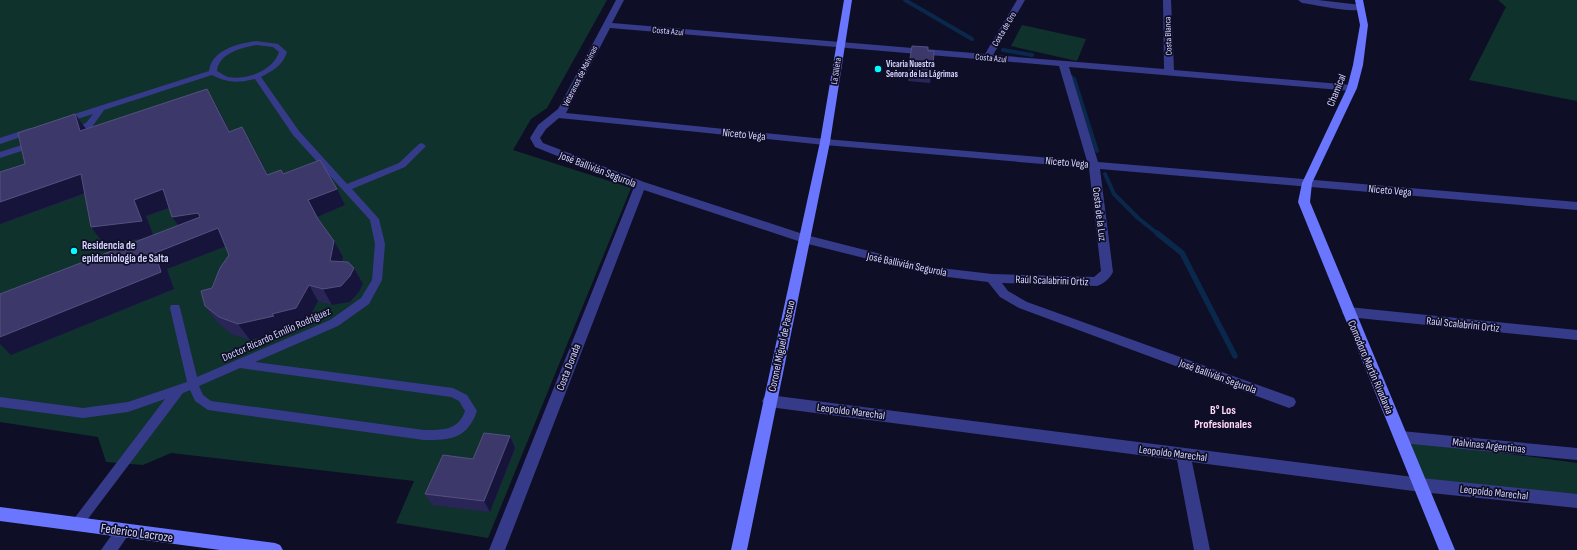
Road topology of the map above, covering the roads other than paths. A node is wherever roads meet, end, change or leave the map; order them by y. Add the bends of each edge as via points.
1 (620, 0) edge
2 (848, 0) edge
3 (1021, 0) edge
4 (1167, 0) edge
5 (1302, 0) edge
6 (1360, 4) edge
7 (606, 25) junction
8 (840, 45) junction
9 (987, 58) junction
10 (1063, 64) junction
11 (214, 72) junction
12 (1169, 72) junction
13 (257, 76) junction
14 (1352, 88) junction
15 (102, 107) junction
16 (557, 115) junction
17 (58, 122) edge
18 (36, 129) edge
19 (67, 132) edge
20 (44, 140) edge
21 (0, 141) edge
22 (825, 142) junction
23 (539, 144) joint
24 (422, 146) dead end
25 (0, 155) edge
26 (1094, 165) junction
27 (1307, 183) junction
28 (640, 185) junction
29 (346, 188) junction
30 (1577, 206) edge
31 (804, 239) junction
32 (1107, 272) joint
33 (992, 278) junction
34 (175, 308) dead end
35 (1348, 312) junction
36 (1577, 335) edge
37 (239, 364) junction
38 (193, 384) junction
39 (179, 390) junction
40 (769, 401) junction
41 (0, 402) edge
42 (1289, 402) dead end
43 (1401, 436) junction
44 (1183, 454) junction
45 (1577, 454) edge
46 (1421, 484) junction
47 (1577, 501) edge
48 (0, 514) edge
49 (77, 524) junction
50 (123, 531) junction
51 (109, 550) edge
52 (275, 550) edge
53 (497, 550) edge
54 (739, 550) edge
55 (1202, 550) edge
56 (1447, 550) edge

1 - 7 street, Veteranos de Malvinas
2 - 8 street, La Silleta
3 - 9 street, Costa de Oro
4 - 12 street, Costa Blanca
5 - 6 street via 1340,6
6 - 14 street, Chamical via 1364,25
7 - 8 street, Costa Azul
7 - 16 street, Veteranos de Malvinas via 562,111
8 - 9 street, Costa Azul
8 - 22 street, La Silleta
9 - 10 street, Costa Azul
10 - 12 street, Costa Azul
10 - 26 street, Costa de la Luz
11 - 13 lane via 225,79
11 - 13 lane via 213,66 217,60 233,49 256,43 276,45 282,49 284,54 277,66
11 - 15 lane
12 - 14 street, Costa Azul
13 - 29 lane, Doctor Ricardo Emilio Rodríguez via 296,133
14 - 27 street, Chamical
15 - 17 lane
15 - 19 lane via 89,125
16 - 22 street, Niceto Vega
16 - 23 street, Veteranos de Malvinas via 542,127 536,138
18 - 21 lane
20 - 25 lane
22 - 26 street, Niceto Vega
22 - 31 street, Coronel Miguel de Pascuo
23 - 28 street, José Ballivián Segurola
24 - 29 lane via 402,165
26 - 27 street, Niceto Vega
26 - 32 street, Costa de la Luz
27 - 30 street, Niceto Vega
27 - 35 street, Comodoro Martín Rivadavia via 1304,202
28 - 31 street, José Ballivián Segurola
28 - 53 street, Costa Dorada
29 - 37 lane, Doctor Ricardo Emilio Rodríguez via 374,220 380,244 377,280 365,301 334,324
31 - 33 street, José Ballivián Segurola via 932,271
31 - 40 street, Coronel Miguel de Pascuo
32 - 33 street, Raúl Scalabrini Ortiz via 1097,282
33 - 42 street, José Ballivián Segurola via 1004,294 1023,305
34 - 38 lane
35 - 36 street, Raúl Scalabrini Ortiz
35 - 43 street, Comodoro Martín Rivadavia
37 - 38 lane, Doctor Ricardo Emilio Rodríguez
37 - 38 lane via 453,393 463,398 471,411 469,418 456,432 446,436 424,435 208,405 199,398
38 - 39 lane, Doctor Ricardo Emilio Rodríguez
39 - 41 lane, Doctor Ricardo Emilio Rodríguez via 128,407 83,413
39 - 49 lane
40 - 44 street, Leopoldo Marechal
40 - 54 street, Coronel Miguel de Pascuo
43 - 45 street, Malvinas Argentinas
43 - 46 street, Comodoro Martín Rivadavia
44 - 46 street, Leopoldo Marechal
44 - 55 street
46 - 47 street, Leopoldo Marechal
46 - 56 street, Comodoro Martín Rivadavia
48 - 49 street, Federico Lacroze
49 - 50 street, Federico Lacroze
50 - 51 street
50 - 52 street, Federico Lacroze

